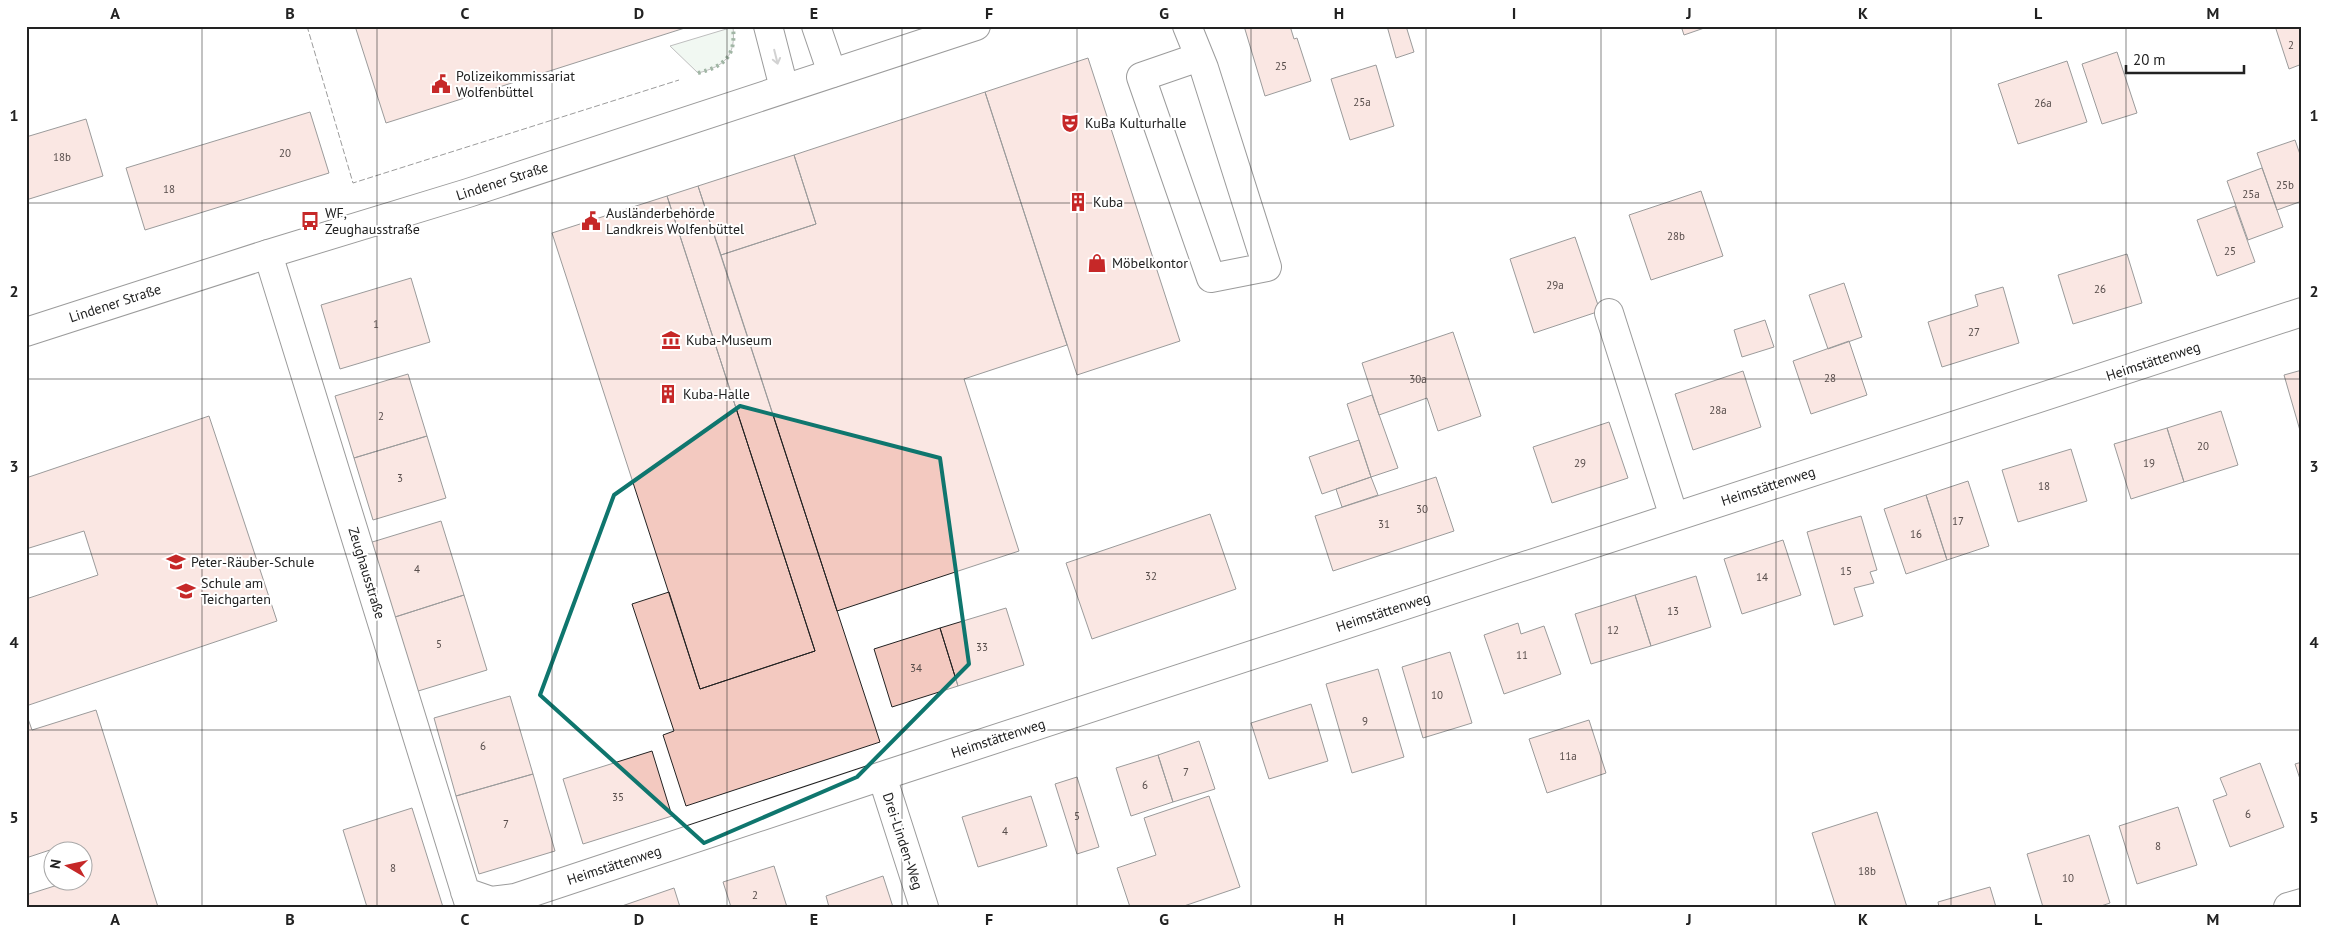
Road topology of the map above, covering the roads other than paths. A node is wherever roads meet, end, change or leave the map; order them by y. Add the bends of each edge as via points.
1 (768, 26) edge
2 (816, 26) edge
3 (976, 26) edge
4 (1188, 26) edge
5 (1199, 57) junction
6 (832, 73) junction
7 (784, 88) junction
8 (268, 254) junction
9 (2302, 312) edge
10 (1609, 313) dead end
11 (26, 332) edge
12 (1674, 517) junction
13 (882, 776) junction
14 (467, 899) edge
15 (2302, 902) edge
16 (924, 907) edge
17 (2288, 907) edge

1 -> 7 street
2 - 6 street
3 - 6 street, Lindener Straße
4 - 5 street
5 - 5 street via 1267,267 1211,278 1141,76
6 - 7 street, Lindener Straße
7 - 8 street, Lindener Straße via 468,193
8 - 11 street, Lindener Straße
8 - 14 street, Zeughausstraße
9 - 12 street, Heimstättenweg
10 - 12 street
12 - 13 street, Heimstättenweg
13 - 14 street, Heimstättenweg via 515,898
13 - 16 street, Drei-Linden-Weg
15 - 17 street

